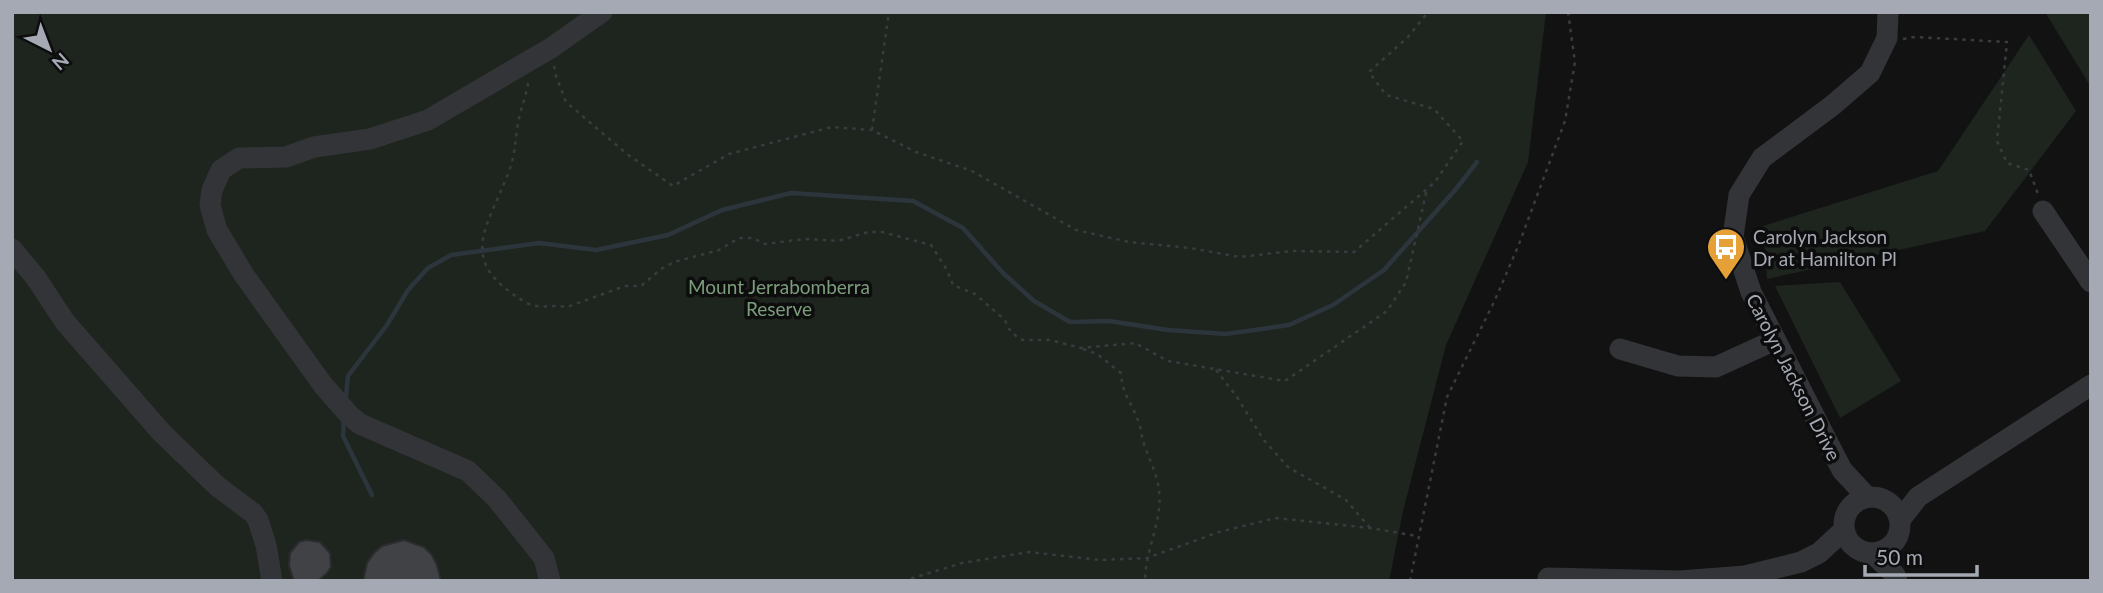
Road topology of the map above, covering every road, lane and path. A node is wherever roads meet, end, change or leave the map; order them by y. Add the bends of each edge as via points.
1 (603, 12) edge
2 (889, 12) edge
3 (1428, 12) edge
4 (1568, 12) edge
5 (1888, 12) edge
6 (1887, 38) junction
7 (547, 51) junction
8 (872, 130) junction
9 (1427, 189) junction
10 (2043, 211) joint
11 (12, 248) edge
12 (2091, 282) edge
13 (1775, 340) junction
14 (1081, 348) junction
15 (1619, 349) dead end
16 (1214, 368) junction
17 (2091, 384) edge
18 (1918, 498) junction
19 (1868, 502) junction
20 (1370, 528) junction
21 (1897, 530) junction
22 (1419, 537) junction
23 (1857, 544) junction
24 (1147, 558) junction
25 (1548, 578) dead end
26 (1896, 578) edge
27 (272, 581) edge
28 (550, 581) edge
29 (903, 581) edge
30 (1145, 581) edge
31 (1410, 581) edge
32 (1680, 581) edge

1 - 7 street
2 - 8 path
3 - 9 path via 1369,72 1386,95 1434,109 1463,141
4 - 22 path via 1575,62 1565,121 1520,244 1447,397
5 - 6 street, Carolyn Jackson Drive
6 - 10 path via 2007,42 1997,141 2007,163 2029,170
6 - 13 street, Carolyn Jackson Drive via 1870,73 1762,158 1739,195 1733,237 1751,292
7 - 8 path via 566,102 626,154 673,186 729,154 832,127
7 - 14 path via 529,77 510,170 482,238 485,265 496,281 526,303 567,307 625,286 641,286 674,262 719,250 739,238 765,244 838,241 881,232 931,245 953,285 975,294 1017,337
7 - 28 street via 428,120 370,139 314,147 286,157 239,158 221,170 210,205 216,230 244,275 350,416 468,471 544,558
8 - 9 path via 916,152 972,171 1076,230 1240,257 1292,251 1354,252
9 - 16 path via 1406,282 1387,311 1286,381
10 - 12 street
11 - 27 street via 65,322 162,433 253,513 266,545
13 - 15 street via 1716,367 1678,366
13 - 19 street, Carolyn Jackson Drive via 1842,470
14 - 16 path via 1135,343 1168,361
14 - 24 path via 1121,373 1122,388 1142,429 1160,492
16 - 20 path via 1288,467 1346,500
17 - 18 street
18 - 19 street
18 - 21 street
19 - 21 street via 1895,509
19 - 23 street via 1844,518
20 - 22 path
20 - 24 path via 1276,518
21 - 23 street via 1885,549
21 - 26 street
22 - 31 path
23 - 26 street
23 - 32 street via 1745,576
24 - 29 path via 1100,560 1029,552 962,563
24 - 30 path
25 - 32 street

